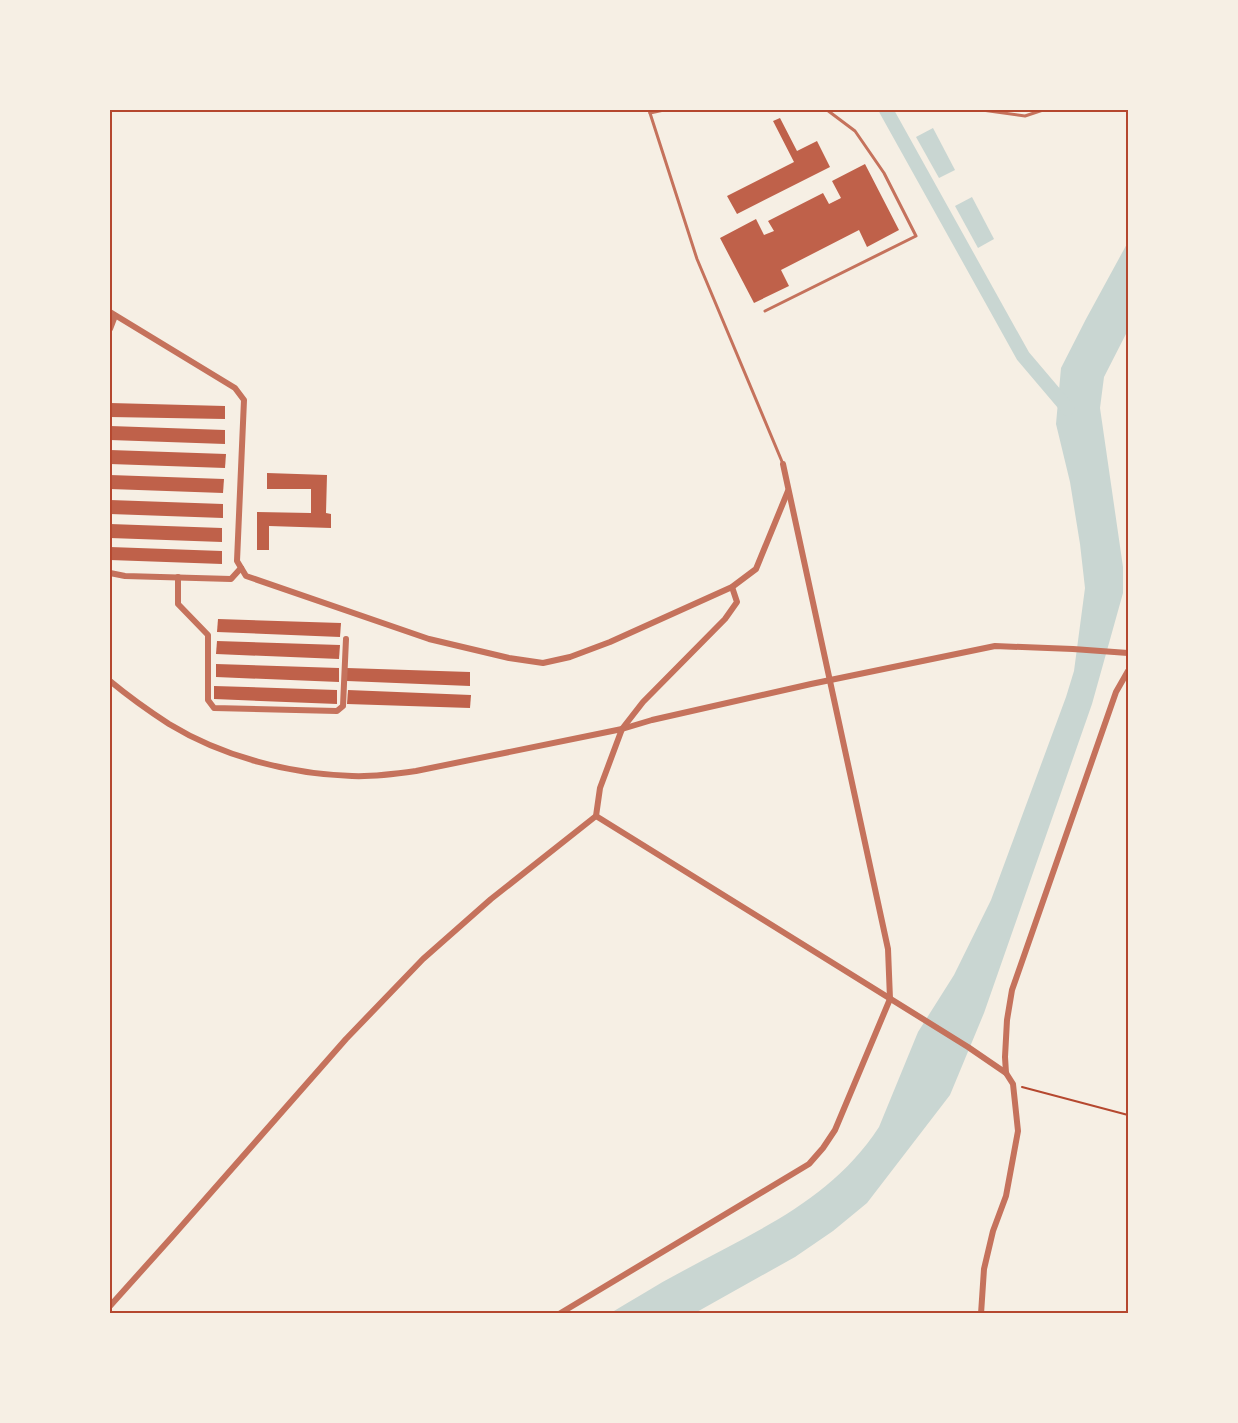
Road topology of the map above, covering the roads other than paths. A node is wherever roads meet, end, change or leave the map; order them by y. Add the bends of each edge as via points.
1 (664, 110) edge
2 (827, 110) edge
3 (982, 110) edge
4 (1043, 110) edge
5 (650, 111) edge
6 (765, 312) dead end
7 (112, 314) edge
8 (110, 329) edge
9 (783, 464) joint
10 (789, 489) junction
11 (242, 568) junction
12 (110, 573) edge
13 (178, 577) junction
14 (732, 587) junction
15 (346, 639) dead end
16 (1128, 653) edge
17 (1128, 671) edge
18 (110, 681) edge
19 (622, 729) junction
20 (596, 816) junction
21 (890, 999) junction
22 (1006, 1073) junction
23 (110, 1306) edge
24 (559, 1314) edge
25 (981, 1314) edge

1 - 5 lane
2 - 6 lane via 855,131 884,173 916,236
3 - 4 lane via 1025,116
5 - 9 lane via 697,259
7 - 8 street
7 - 11 street via 235,388 244,400 237,561
9 - 10 street
10 - 14 street via 756,569
10 - 21 street via 888,949
11 - 13 street via 231,579
11 - 14 street via 246,576 429,639 543,663 610,642
12 - 13 street
13 - 15 street via 178,604 208,635 208,700 214,708 336,711 343,706
14 - 19 street via 737,602 725,619 643,702
16 - 19 street via 995,646
17 - 22 street via 1116,692 1012,990
18 - 19 street via 169,724 205,742 237,755 309,772 382,776
19 - 20 street via 600,788
20 - 21 street
20 - 23 street via 423,959 346,1039
21 - 22 street
21 - 24 street via 835,1130 809,1164
22 - 25 street via 1013,1084 1018,1131 1006,1196 984,1269

